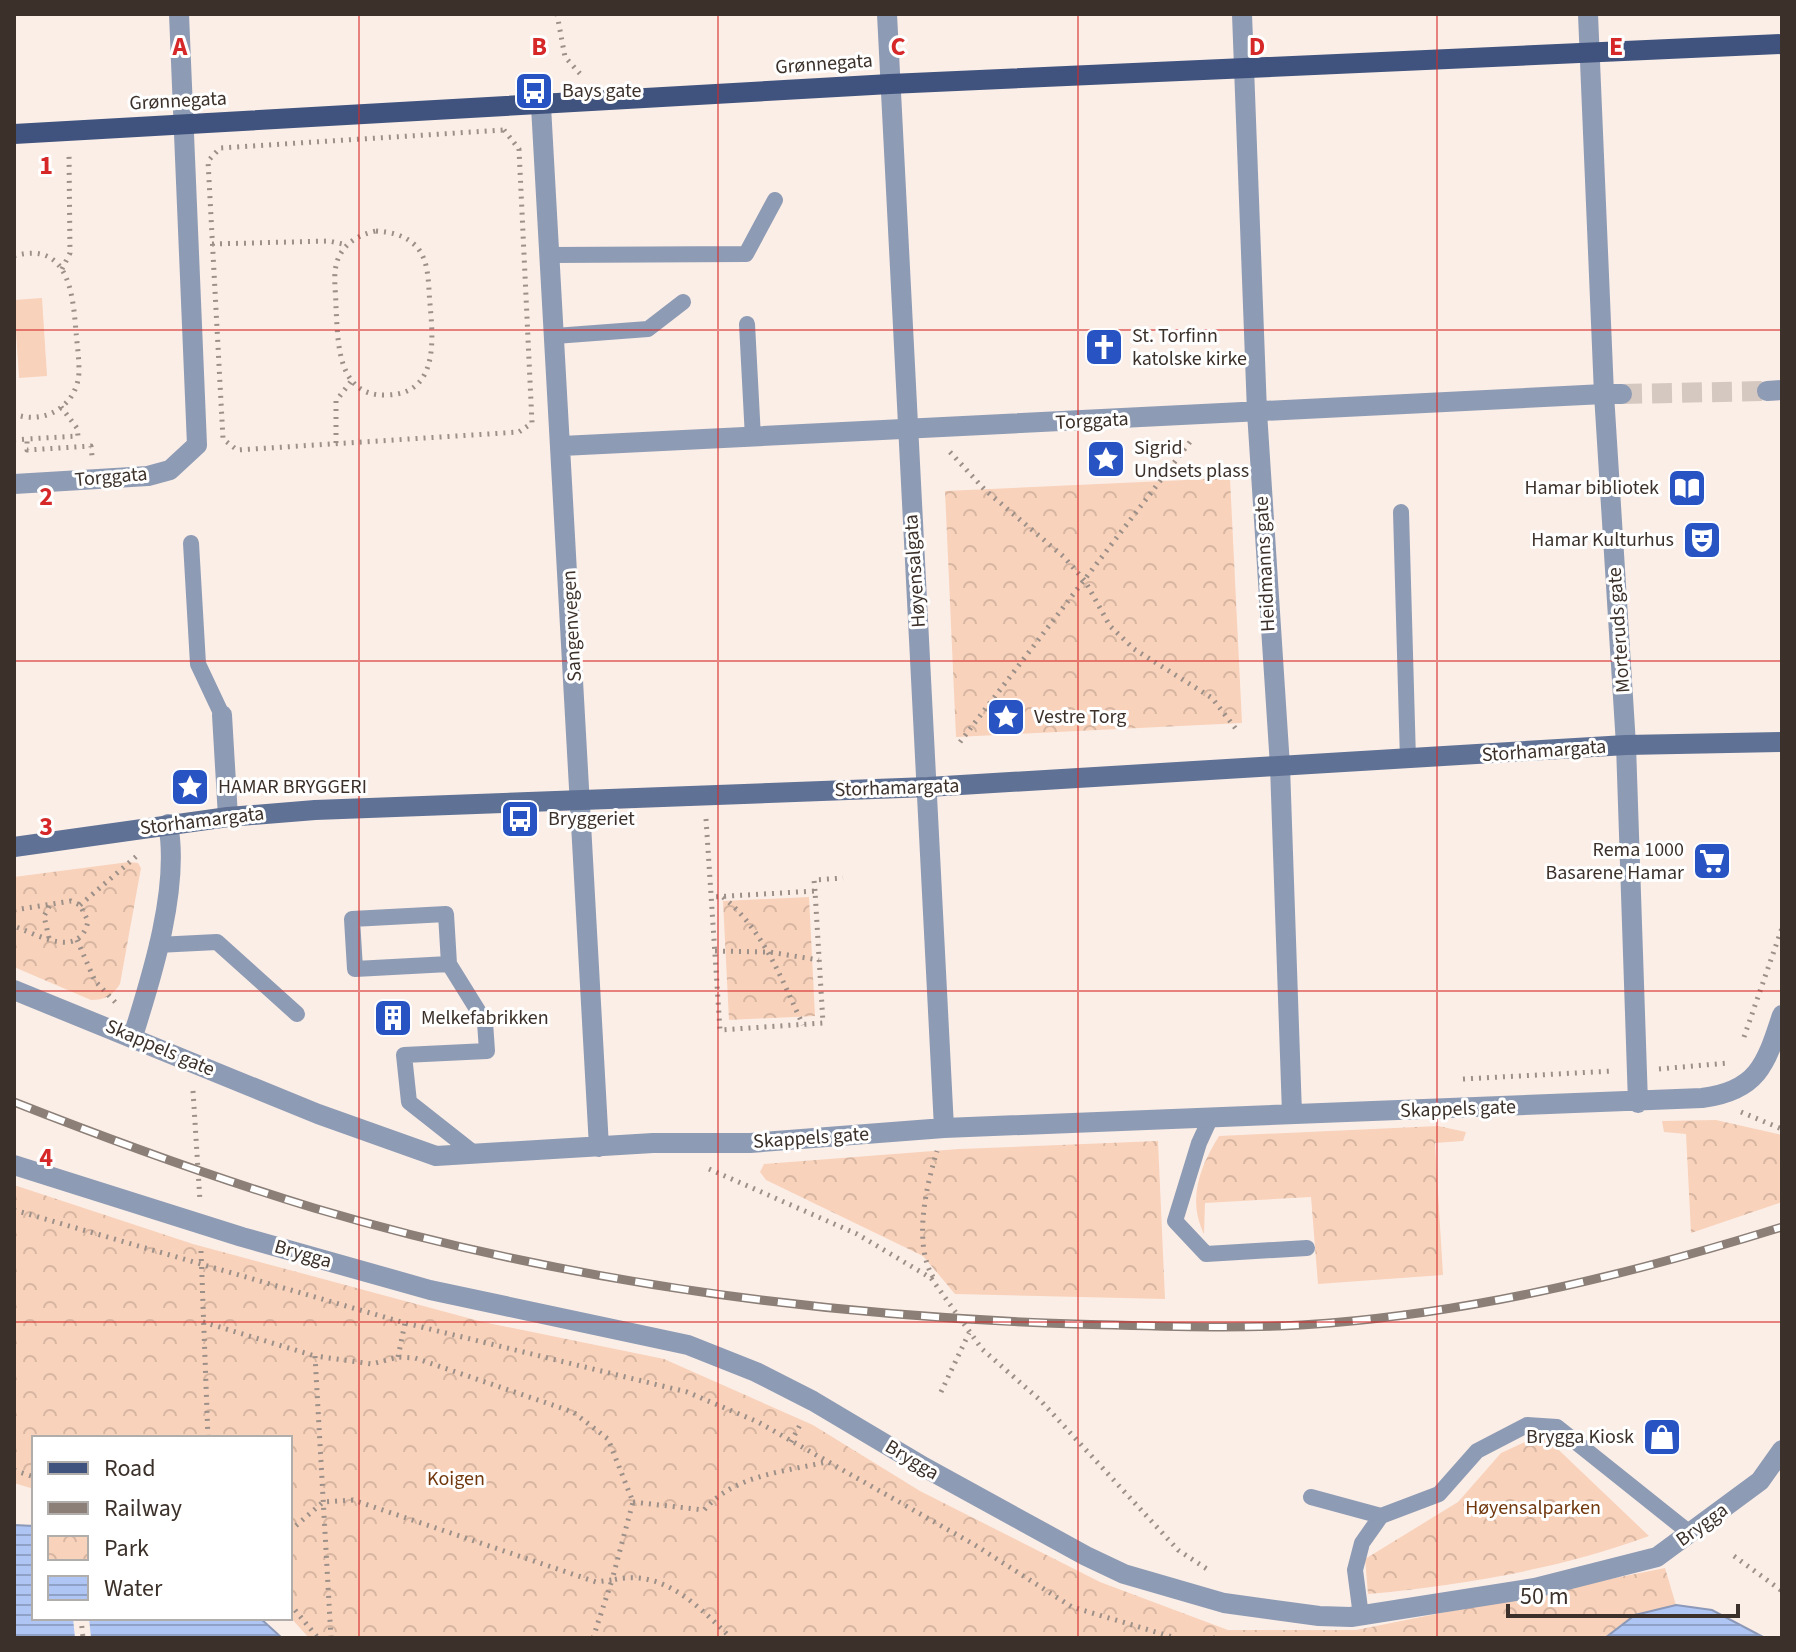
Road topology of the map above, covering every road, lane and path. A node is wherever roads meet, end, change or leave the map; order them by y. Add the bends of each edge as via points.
1 (179, 14) edge
2 (557, 14) edge
3 (887, 14) edge
4 (1242, 14) edge
5 (1588, 14) edge
6 (1782, 44) edge
7 (1591, 53) junction
8 (1245, 70) junction
9 (890, 84) junction
10 (586, 104) junction
11 (541, 106) junction
12 (185, 125) junction
13 (14, 134) edge
14 (69, 153) junction
15 (83, 153) dead end
16 (55, 154) dead end
17 (775, 200) dead end
18 (213, 244) junction
19 (189, 245) junction
20 (347, 245) junction
21 (550, 255) junction
22 (14, 256) edge
23 (62, 269) junction
24 (683, 302) dead end
25 (747, 324) dead end
26 (555, 336) junction
27 (352, 380) junction
28 (1613, 394) junction
29 (61, 407) junction
30 (1257, 412) junction
31 (14, 414) edge
32 (1208, 416) junction
33 (928, 428) junction
34 (906, 430) junction
35 (753, 438) junction
36 (27, 439) junction
37 (14, 440) edge
38 (336, 443) junction
39 (562, 446) junction
40 (106, 456) dead end
41 (92, 457) junction
42 (76, 458) dead end
43 (14, 484) edge
44 (1401, 512) dead end
45 (191, 543) dead end
46 (1085, 581) junction
47 (222, 715) joint
48 (1236, 729) dead end
49 (960, 742) dead end
50 (1782, 742) edge
51 (1626, 745) junction
52 (1408, 760) junction
53 (1280, 766) junction
54 (928, 787) junction
55 (583, 800) junction
56 (706, 814) dead end
57 (228, 817) junction
58 (168, 824) junction
59 (14, 847) edge
60 (146, 866) dead end
61 (843, 878) dead end
62 (815, 891) junction
63 (712, 897) junction
64 (722, 897) junction
65 (51, 904) junction
66 (80, 905) junction
67 (14, 910) edge
68 (14, 926) edge
69 (1782, 928) edge
70 (49, 938) junction
71 (77, 940) junction
72 (157, 945) junction
73 (715, 951) junction
74 (769, 952) junction
75 (819, 960) junction
76 (449, 964) junction
77 (14, 990) edge
78 (118, 1001) junction
79 (103, 1004) dead end
80 (297, 1014) dead end
81 (1782, 1015) edge
82 (803, 1025) junction
83 (133, 1036) junction
84 (1740, 1048) dead end
85 (191, 1062) junction
86 (1735, 1062) dead end
87 (1637, 1070) junction
88 (1450, 1080) dead end
89 (1726, 1095) junction
90 (1638, 1103) junction
91 (1292, 1114) junction
92 (1211, 1117) junction
93 (944, 1128) junction
94 (1782, 1129) edge
95 (599, 1147) junction
96 (475, 1154) junction
97 (14, 1165) edge
98 (703, 1166) dead end
99 (14, 1210) edge
100 (201, 1224) junction
101 (1307, 1248) dead end
102 (200, 1266) junction
103 (937, 1285) junction
104 (203, 1322) junction
105 (405, 1323) junction
106 (970, 1332) junction
107 (315, 1356) junction
108 (398, 1357) junction
109 (941, 1392) dead end
110 (208, 1436) edge
111 (1782, 1450) edge
112 (826, 1462) junction
113 (1311, 1497) dead end
114 (323, 1502) junction
115 (633, 1502) junction
116 (1381, 1516) junction
117 (292, 1529) edge
118 (1691, 1534) junction
119 (1734, 1556) dead end
120 (612, 1580) junction
121 (1782, 1591) edge
122 (1224, 1603) junction
123 (292, 1606) edge
124 (1361, 1616) junction
125 (318, 1638) edge
126 (331, 1638) edge
127 (593, 1638) edge
128 (731, 1638) edge
129 (1176, 1638) edge

1 - 12 street
2 - 10 path via 565,57 584,78
3 - 9 street, Høyensalgata
4 - 8 street, Heidmanns gate
5 - 7 street, Morteruds gate
6 - 7 main road, Grønnegata
7 - 8 main road, Grønnegata
7 - 28 street, Morteruds gate
8 - 9 main road, Grønnegata
8 - 30 street, Heidmanns gate
9 - 10 main road, Grønnegata
9 - 34 street, Høyensalgata
10 - 11 main road, Grønnegata
11 - 12 main road, Grønnegata
11 - 21 street, Sangenvegen
12 - 13 main road, Grønnegata
12 - 19 street
14 - 15 path
14 - 16 path
14 - 23 path via 70,253
17 - 21 lane via 746,254
18 - 19 path
18 - 20 path
18 - 38 path via 223,439 237,450
18 - 38 path via 208,161 220,148 504,130 519,149 532,423 519,432
19 - 43 street, Torggata via 197,445 170,470 148,476
20 - 27 path via 335,267 339,354
20 - 27 path via 376,231 402,236 417,246 426,261 434,348 430,366 406,391 371,393
21 - 26 street, Sangenvegen
22 - 23 path via 36,254
23 - 29 path via 72,284 79,371 76,388
24 - 26 lane via 648,329
25 - 35 lane
26 - 39 street, Sangenvegen
27 - 38 path via 336,401
28 - 30 street, Torggata
28 - 51 street, Morteruds gate
29 - 31 path via 35,418
29 - 36 path via 78,436
30 - 32 street, Torggata
30 - 53 street, Heidmanns gate
32 - 33 street, Torggata
32 - 46 path
33 - 34 street, Torggata
33 - 46 path via 985,490 1028,523
34 - 35 street, Torggata
34 - 54 street, Høyensalgata via 925,613
35 - 39 street, Torggata
36 - 37 path
36 - 41 path via 27,450 91,446
39 - 55 street, Sangenvegen
40 - 41 path
41 - 42 path
44 - 52 lane
45 - 47 lane via 198,664
46 - 48 path via 1110,626 1134,649 1212,698
46 - 49 path
47 - 57 street
50 - 51 main road, Storhamargata
51 - 52 main road, Storhamargata
51 - 87 street, Morteruds gate
52 - 53 main road, Storhamargata
53 - 54 main road, Storhamargata
53 - 91 street, Heidmanns gate
54 - 55 main road, Storhamargata
54 - 93 street, Høyensalgata
55 - 57 main road, Storhamargata
55 - 95 street, Sangenvegen
56 - 63 path
57 - 58 main road, Storhamargata
58 - 59 main road, Storhamargata
58 - 72 street via 172,848
60 - 66 path via 140,853
61 - 62 path via 814,880
62 - 64 path
62 - 75 path
63 - 64 path
63 - 73 path
64 - 74 path
65 - 66 path
65 - 67 path
65 - 70 path via 44,916
66 - 71 path via 88,921
68 - 70 path
69 - 84 path
70 - 71 path via 62,943
71 - 78 path via 95,981
72 - 80 lane via 217,942
72 - 83 street
73 - 74 path
73 - 82 path via 720,1030
74 - 75 path
74 - 82 path
75 - 82 path via 823,1023
76 - 76 lane via 355,969 352,919 446,914
76 - 96 lane via 485,1022 487,1051 404,1055 409,1102
77 - 83 street, Skappels gate
78 - 79 path
78 - 83 path
81 - 89 street via 1767,1061 1749,1083
83 - 85 street, Skappels gate
85 - 96 street, Skappels gate via 436,1156
85 - 100 path
86 - 87 path
87 - 88 path
87 - 90 street, Morteruds gate
89 - 90 street, Skappels gate
89 - 94 path via 1728,1103 1746,1116
90 - 91 street, Skappels gate
91 - 92 street, Skappels gate
92 - 93 street, Skappels gate
92 - 101 lane via 1175,1221 1206,1254
93 - 95 street, Skappels gate via 750,1143
93 - 103 path via 930,1174 923,1237 925,1264
95 - 96 street, Skappels gate
97 - 100 street, Brygga
98 - 103 path via 857,1234
99 - 102 path
100 - 102 path
100 - 122 street, Brygga via 430,1290 688,1345 813,1401 1086,1556 1124,1574
102 - 104 path
102 - 105 path
103 - 106 path
104 - 107 path
104 - 110 path
105 - 108 path
105 - 112 path via 687,1392 758,1422
106 - 109 path
106 - 122 path via 1178,1550 1232,1586
107 - 108 path via 372,1364
107 - 114 path
108 - 115 path via 415,1358 573,1412 608,1439
111 - 118 street, Brygga via 1760,1481
112 - 115 path via 748,1480 718,1494 704,1510
112 - 129 path via 975,1545 1072,1607
113 - 116 lane
114 - 117 path
114 - 120 path via 353,1500 596,1582
114 - 126 path
115 - 120 path
116 - 118 lane via 1439,1494 1477,1451 1527,1425 1557,1427
116 - 124 lane via 1362,1543 1355,1570
118 - 124 street, Brygga via 1657,1557 1535,1588
119 - 121 path
120 - 127 path
120 - 128 path via 633,1575 682,1591
122 - 124 street, Brygga
123 - 125 path

